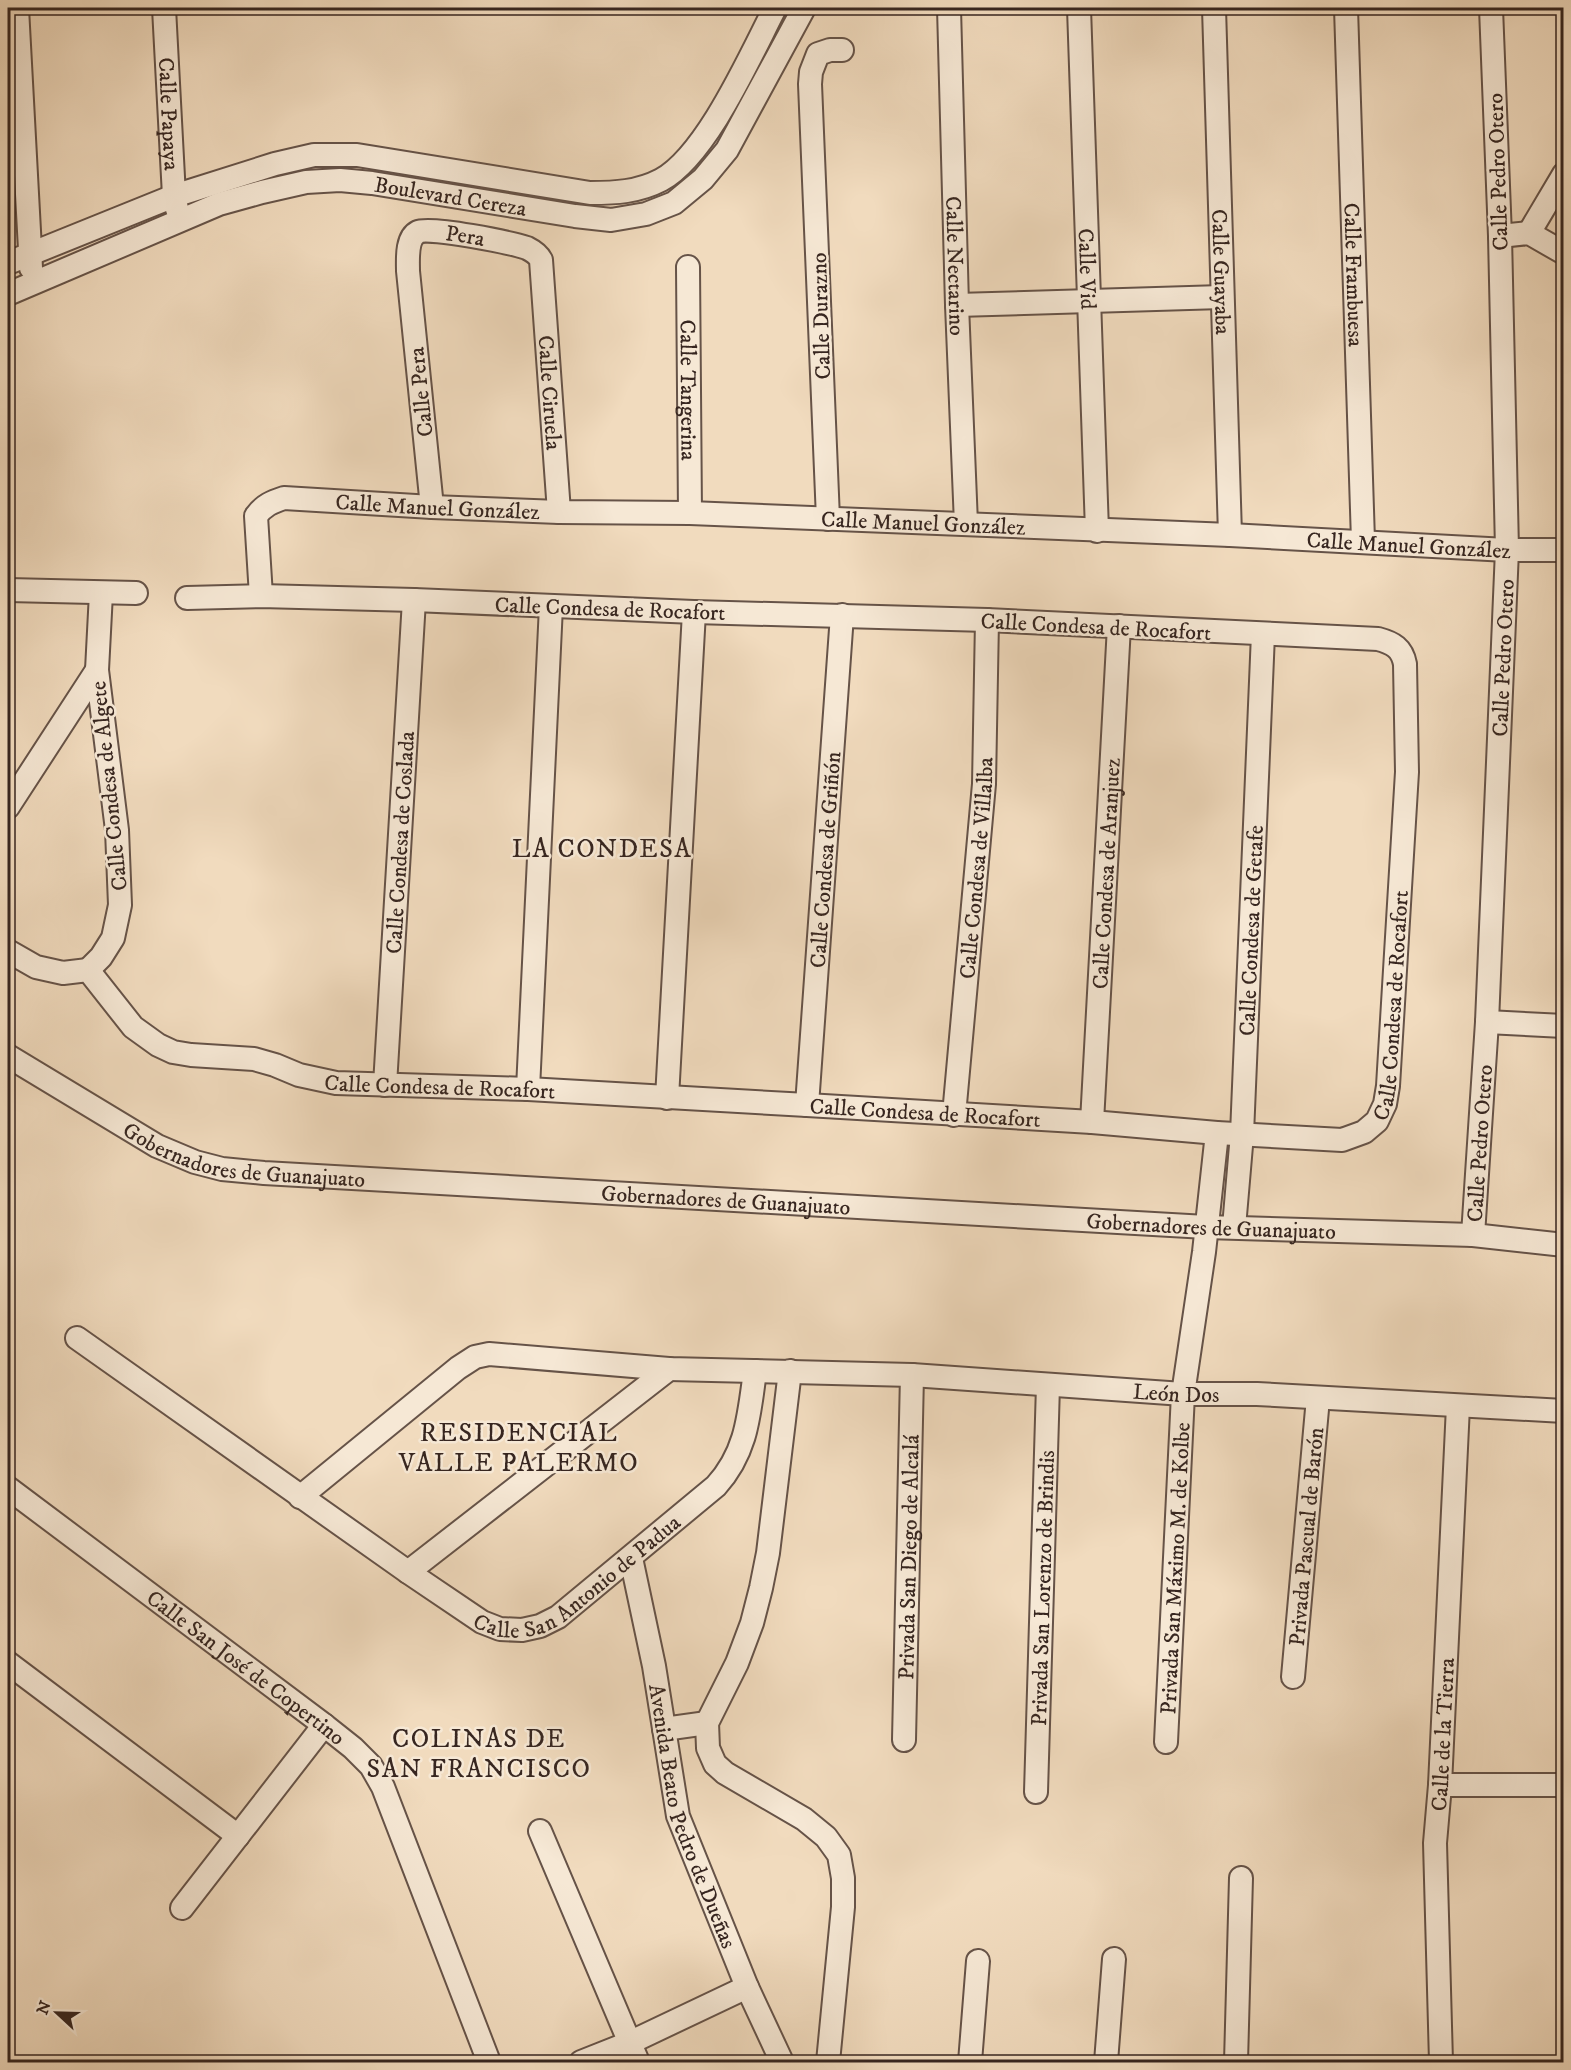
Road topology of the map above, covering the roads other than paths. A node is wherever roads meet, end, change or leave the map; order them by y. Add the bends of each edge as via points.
1 (16, 8) edge
2 (164, 8) edge
3 (775, 8) edge
4 (804, 8) edge
5 (949, 8) edge
6 (1079, 8) edge
7 (1214, 8) edge
8 (1346, 8) edge
9 (1491, 8) edge
10 (842, 50) dead end
11 (1563, 174) edge
12 (174, 196) junction
13 (179, 220) junction
14 (1529, 233) junction
15 (1500, 236) junction
16 (1563, 253) edge
17 (30, 254) junction
18 (8, 263) edge
19 (688, 267) dead end
20 (543, 274) joint
21 (408, 277) joint
22 (31, 284) junction
23 (8, 294) edge
24 (1222, 297) junction
25 (1088, 301) junction
26 (957, 305) junction
27 (432, 507) junction
28 (559, 512) junction
29 (690, 513) junction
30 (828, 519) junction
31 (966, 524) junction
32 (1097, 531) junction
33 (1230, 535) junction
34 (1363, 542) junction
35 (1507, 549) junction
36 (1563, 550) edge
37 (8, 590) edge
38 (136, 592) dead end
39 (101, 593) junction
40 (261, 596) junction
41 (187, 598) dead end
42 (414, 600) junction
43 (551, 606) junction
44 (694, 612) junction
45 (842, 615) junction
46 (987, 620) junction
47 (1119, 626) junction
48 (1263, 634) junction
49 (97, 670) junction
50 (8, 807) edge
51 (8, 951) edge
52 (88, 970) junction
53 (1487, 1022) junction
54 (1563, 1026) edge
55 (8, 1056) edge
56 (385, 1085) junction
57 (528, 1089) junction
58 (667, 1098) junction
59 (807, 1105) junction
60 (954, 1115) junction
61 (1092, 1122) junction
62 (1217, 1133) junction
63 (1242, 1134) junction
64 (1206, 1227) junction
65 (1234, 1227) junction
66 (1473, 1236) junction
67 (1563, 1245) edge
68 (77, 1338) dead end
69 (669, 1369) junction
70 (755, 1371) junction
71 (790, 1371) junction
72 (912, 1375) junction
73 (1048, 1385) junction
74 (1183, 1394) junction
75 (1318, 1398) junction
76 (1458, 1406) junction
77 (1563, 1411) edge
78 (8, 1488) edge
79 (300, 1497) junction
80 (631, 1558) junction
81 (408, 1572) junction
82 (8, 1663) edge
83 (1293, 1677) dead end
84 (707, 1723) junction
85 (324, 1725) junction
86 (664, 1729) junction
87 (904, 1740) dead end
88 (1166, 1742) dead end
89 (1440, 1785) junction
90 (1563, 1785) edge
91 (1036, 1792) dead end
92 (540, 1831) dead end
93 (238, 1836) junction
94 (1241, 1878) dead end
95 (182, 1908) dead end
96 (1114, 1959) dead end
97 (978, 1961) dead end
98 (747, 1988) junction
99 (634, 2053) edge
100 (822, 2061) edge
101 (489, 2062) edge
102 (581, 2062) edge
103 (782, 2062) edge
104 (970, 2062) edge
105 (1106, 2062) edge
106 (1236, 2062) edge
107 (1441, 2062) edge

1 - 17 street
2 - 12 street, Calle Papaya
3 - 12 street, Boulevard Cereza via 704,138 685,161 662,179 627,192 590,193 357,155 314,155
4 - 13 street, Boulevard Cereza via 727,150 703,180 674,203 646,214 611,220 575,216 340,180 306,182 262,192
5 - 26 street, Calle Nectarino
6 - 25 street, Calle Vid
7 - 24 street, Calle Guayaba
8 - 34 street, Calle Frambuesa
9 - 15 street, Calle Pedro Otero
10 - 30 street, Calle Durazno via 818,54 811,72
11 - 14 street
12 - 13 street, Calle Papaya
12 - 17 street, Boulevard Cereza
13 - 22 street, Boulevard Cereza
14 - 15 street
14 - 16 street
15 - 35 street, Calle Pedro Otero
17 - 18 street, Boulevard Cereza
17 - 22 street
19 - 29 street, Calle Tangerina
20 - 21 street, Pera via 538,254 525,248 426,231 418,232 410,245
20 - 28 street, Calle Ciruela
21 - 27 street, Calle Pera
22 - 23 street, Boulevard Cereza
24 - 25 street
24 - 33 street, Calle Guayaba
25 - 26 street
25 - 32 street, Calle Vid
26 - 31 street, Calle Nectarino
27 - 28 street, Calle Manuel González
27 - 40 street, Calle Manuel González via 284,498 269,503 256,516
28 - 29 street, Calle Manuel González
29 - 30 street, Calle Manuel González
30 - 31 street, Calle Manuel González
31 - 32 street, Calle Manuel González
32 - 33 street, Calle Manuel González
33 - 34 street, Calle Manuel González
34 - 35 street, Calle Manuel González
35 - 36 street, Calle Manuel González
35 - 53 street, Calle Pedro Otero
37 - 39 street
38 - 39 street
39 - 49 street, Calle Condesa de Algete
40 - 41 street, Calle Condesa de Rocafort
40 - 42 street, Calle Condesa de Rocafort
42 - 43 street, Calle Condesa de Rocafort
42 - 56 street, Calle Condesa de Coslada
43 - 44 street, Calle Condesa de Rocafort
43 - 57 street
44 - 45 street, Calle Condesa de Rocafort
44 - 58 street
45 - 46 street, Calle Condesa de Rocafort
45 - 59 street, Calle Condesa de Griñón
46 - 47 street, Calle Condesa de Rocafort
46 - 60 street, Calle Condesa de Villalba via 984,784
47 - 48 street, Calle Condesa de Rocafort
47 - 61 street, Calle Condesa de Aranjuez
48 - 63 street, Calle Condesa de Getafe
48 - 63 street, Calle Condesa de Rocafort via 1378,639 1396,646 1405,664 1407,772 1392,1046 1385,1104 1377,1121 1364,1132 1342,1140
49 - 50 street
49 - 52 street, Calle Condesa de Algete via 117,830 120,905 112,938
51 - 52 street via 36,967 63,973
52 - 56 street, Calle Condesa de Rocafort via 133,1027 174,1052 254,1059 336,1083
53 - 54 street
53 - 66 street, Calle Pedro Otero
55 - 64 street, Gobernadores de Guanajuato via 157,1146 222,1169
56 - 57 street, Calle Condesa de Rocafort
57 - 58 street, Calle Condesa de Rocafort
58 - 59 street, Calle Condesa de Rocafort
59 - 60 street, Calle Condesa de Rocafort
60 - 61 street, Calle Condesa de Rocafort
61 - 62 street, Calle Condesa de Rocafort
62 - 63 street, Calle Condesa de Rocafort
62 - 64 street
63 - 65 street, Calle Condesa de Getafe
64 - 65 street, Gobernadores de Guanajuato
64 - 74 street, Privada San Máximo M. de Kolbe
65 - 66 street, Gobernadores de Guanajuato
66 - 67 street, Gobernadores de Guanajuato
68 - 79 street, Calle San Antonio de Padua
69 - 70 street, León Dos
69 - 79 street, León Dos via 489,1354 475,1357
69 - 81 street
70 - 71 street, León Dos
70 - 80 street, Calle San Antonio de Padua via 744,1437 728,1473
71 - 72 street, León Dos
71 - 84 street, Avenida Beato Pedro de Dueñas via 761,1588 737,1664
72 - 73 street, León Dos
72 - 87 street, Privada San Diego de Alcalá
73 - 74 street, León Dos
73 - 91 street, Privada San Lorenzo de Brindis
74 - 75 street, León Dos
74 - 88 street, Privada San Máximo M. de Kolbe
75 - 76 street, León Dos
75 - 83 street, Privada Pascual de Barón
76 - 77 street, León Dos
76 - 89 street, Calle de la Tierra
78 - 85 street, Calle San José de Copertino
79 - 81 street, Calle San Antonio de Padua
80 - 81 street, Calle San Antonio de Padua via 558,1617 522,1630 500,1629 482,1622
80 - 86 street, Avenida Beato Pedro de Dueñas
82 - 93 street
84 - 86 street
84 - 100 street, Avenida Beato Pedro de Dueñas via 708,1748 715,1764 804,1819 826,1837 839,1855 843,1907
85 - 93 street
85 - 101 street, Calle San José de Copertino via 371,1766 383,1787
86 - 98 street, Avenida Beato Pedro de Dueñas via 678,1816
89 - 90 street
89 - 107 street, Calle de la Tierra via 1435,1843
92 - 99 street
93 - 95 street
94 - 106 street
96 - 105 street
97 - 104 street
98 - 99 street
98 - 103 street, Avenida Beato Pedro de Dueñas
99 - 102 street

